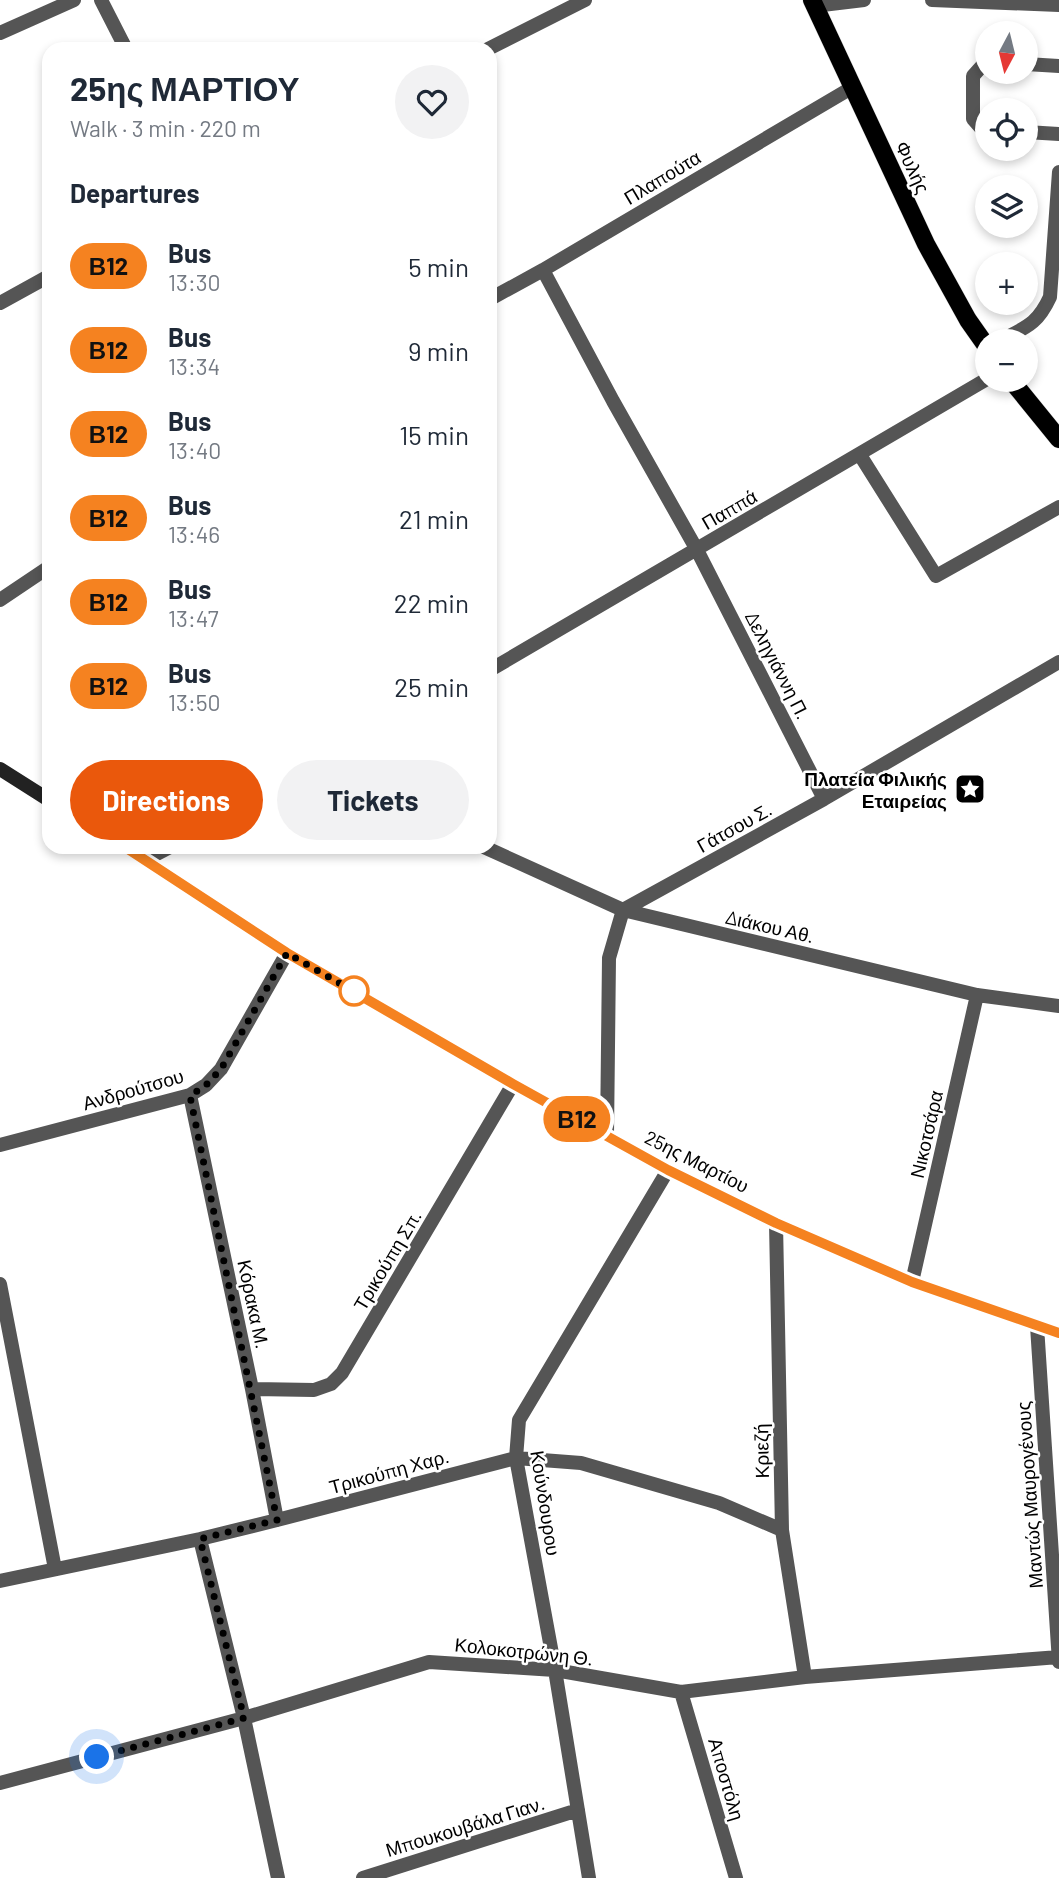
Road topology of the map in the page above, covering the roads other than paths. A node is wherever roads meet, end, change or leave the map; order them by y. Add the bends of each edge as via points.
1 (74, 0) edge
2 (101, 0) edge
3 (585, 0) edge
4 (864, 0) edge
5 (932, 0) edge
6 (813, 3) edge
7 (1059, 5) edge
8 (0, 33) edge
9 (122, 42) edge
10 (497, 44) edge
11 (1038, 65) edge
12 (1059, 66) edge
13 (975, 74) edge
14 (853, 87) junction
15 (975, 121) edge
16 (1038, 133) edge
17 (1059, 134) edge
18 (1059, 172) edge
19 (543, 270) junction
20 (42, 280) edge
21 (497, 295) edge
22 (0, 303) edge
23 (1022, 329) edge
24 (975, 330) edge
25 (975, 387) edge
26 (1021, 392) edge
27 (1059, 439) edge
28 (860, 455) junction
29 (1059, 507) edge
30 (697, 550) junction
31 (42, 572) edge
32 (0, 600) edge
33 (1059, 662) edge
34 (497, 666) edge
35 (0, 769) edge
36 (42, 796) edge
37 (824, 799) junction
38 (497, 853) edge
39 (136, 854) edge
40 (157, 854) edge
41 (145, 860) junction
42 (623, 910) junction
43 (287, 953) junction
44 (977, 995) junction
45 (1059, 1006) edge
46 (513, 1084) junction
47 (190, 1096) junction
48 (607, 1135) junction
49 (0, 1145) edge
50 (668, 1170) junction
51 (776, 1223) junction
52 (912, 1282) junction
53 (0, 1284) edge
54 (1037, 1326) junction
55 (1059, 1333) edge
56 (252, 1389) junction
57 (516, 1458) junction
58 (277, 1520) junction
59 (782, 1530) junction
60 (200, 1539) junction
61 (55, 1569) junction
62 (0, 1581) edge
63 (1059, 1659) edge
64 (555, 1670) junction
65 (805, 1677) junction
66 (681, 1692) junction
67 (244, 1718) junction
68 (0, 1783) edge
69 (578, 1810) junction
70 (278, 1878) edge
71 (363, 1878) edge
72 (589, 1878) edge
73 (736, 1878) edge

1 - 8 street
2 - 9 street
3 - 10 street
4 - 6 street
5 - 7 street
6 - 14 main road, Φυλής
11 - 12 street
13 - 15 street
14 - 19 street, Πλαπούτα
14 - 24 main road, Φυλής via 926,244
16 - 17 street
18 - 23 street via 1050,297 1042,313
19 - 21 street, Πλαπούτα
19 - 30 street, Δεληγιάννη Π.
20 - 22 street
25 - 28 street, Παππά
26 - 27 main road
28 - 29 street via 936,576
28 - 30 street, Παππά
30 - 34 street, Παππά
30 - 37 street, Δεληγιάννη Π.
31 - 32 street
33 - 37 street, Γάτσου Σ.
35 - 36 main road
37 - 42 street, Γάτσου Σ.
38 - 42 street, Διάκου Αθ.
39 - 41 main road, 25ης Μαρτίου
40 - 41 street
41 - 43 main road, 25ης Μαρτίου
42 - 44 street, Διάκου Αθ.
42 - 48 street via 608,958
43 - 46 main road, 25ης Μαρτίου
43 - 47 street, Ανδρούτσου via 221,1069
44 - 45 street, Διάκου Αθ.
44 - 52 street, Νικοτσάρα
46 - 48 main road, 25ης Μαρτίου
46 - 56 street, Τρικούπη Σπ. via 342,1373 331,1384 314,1390
47 - 49 street, Ανδρούτσου
47 - 56 street, Κόρακα Μ.
48 - 50 main road, 25ης Μαρτίου
50 - 51 main road, 25ης Μαρτίου
50 - 57 street, Κούνδουρου via 519,1420
51 - 52 main road, 25ης Μαρτίου
51 - 59 street, Κριεζή
52 - 54 main road, 25ης Μαρτίου
53 - 61 street
54 - 55 main road, 25ης Μαρτίου
54 - 63 street, Μαντώς Μαυρογένους
56 - 58 street, Κόρακα Μ.
57 - 58 street, Τρικούπη Χαρ.
57 - 59 street, Τρικούπη Χαρ. via 581,1464 719,1503
57 - 64 street, Κούνδουρου
58 - 60 street, Τρικούπη Χαρ.
59 - 65 street, Κριεζή
60 - 61 street, Τρικούπη Χαρ.
60 - 67 street
61 - 62 street, Τρικούπη Χαρ.
63 - 65 street, Κολοκοτρώνη Θ.
64 - 66 street, Κολοκοτρώνη Θ.
64 - 67 street, Κολοκοτρώνη Θ. via 429,1662
64 - 69 street, Κούνδουρου
65 - 66 street, Κολοκοτρώνη Θ.
66 - 73 street, Αποστόλη
67 - 68 street, Κολοκοτρώνη Θ.
67 - 70 street
69 - 71 street, Μπουκουβάλα Γιαν.
69 - 72 street, Κούνδουρου

